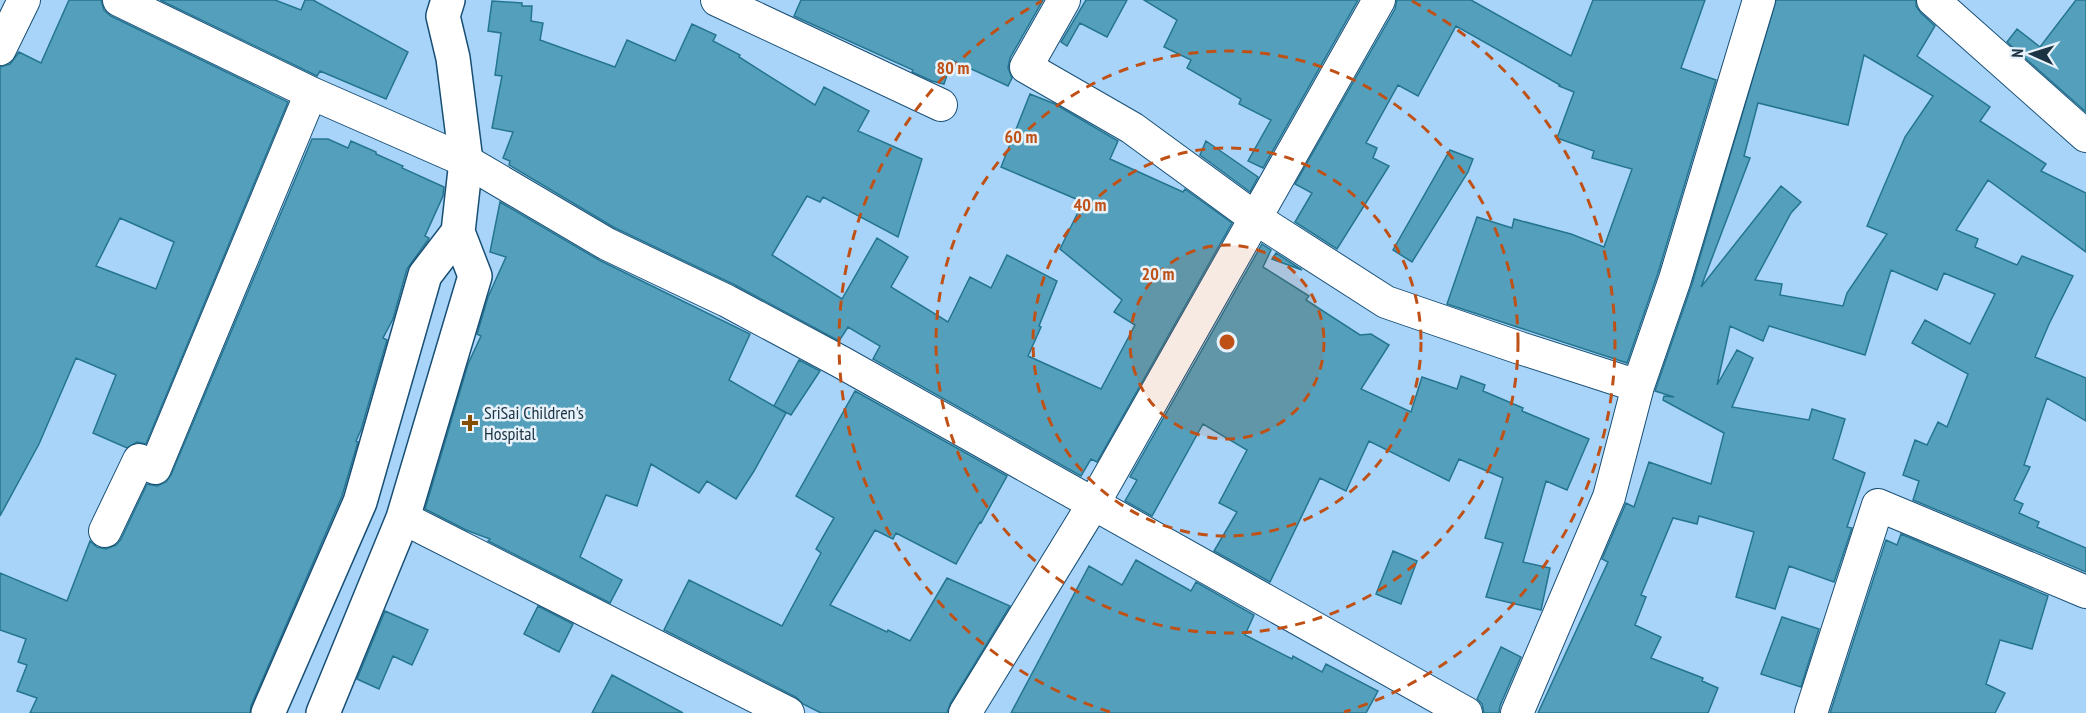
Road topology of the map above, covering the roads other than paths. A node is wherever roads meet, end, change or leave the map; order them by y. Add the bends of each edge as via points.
1 (24, 0) edge
2 (119, 0) edge
3 (448, 0) edge
4 (467, 0) edge
5 (717, 0) edge
6 (1064, 0) edge
7 (1379, 0) edge
8 (1759, 0) edge
9 (1933, 0) edge
10 (0, 49) edge
11 (453, 58) junction
12 (311, 93) junction
13 (941, 105) dead end
14 (2086, 136) edge
15 (466, 161) junction
16 (1255, 218) junction
17 (458, 232) junction
18 (1638, 386) junction
19 (1094, 503) junction
20 (403, 518) junction
21 (105, 531) dead end
22 (2086, 592) edge
23 (268, 713) edge
24 (323, 713) edge
25 (788, 713) edge
26 (965, 713) edge
27 (1466, 713) edge
28 (1517, 713) edge
29 (1811, 713) edge

1 - 10 street
2 - 12 street
3 - 11 main road via 443,16
4 - 11 main road
5 - 13 street
6 - 16 street via 1026,67 1132,128
7 - 16 street
8 - 18 street via 1675,279
9 - 14 street
11 - 15 main road
12 - 15 street
12 - 21 street via 155,468 139,460
15 - 17 main road
15 - 19 street via 607,244 727,301
16 - 18 street via 1386,302
16 - 19 street
17 - 20 main road via 475,276
17 - 23 main road via 425,275 360,502
18 - 28 street via 1610,497
19 - 26 street
19 - 27 street
20 - 24 main road
20 - 25 street
22 - 29 street via 1878,505

